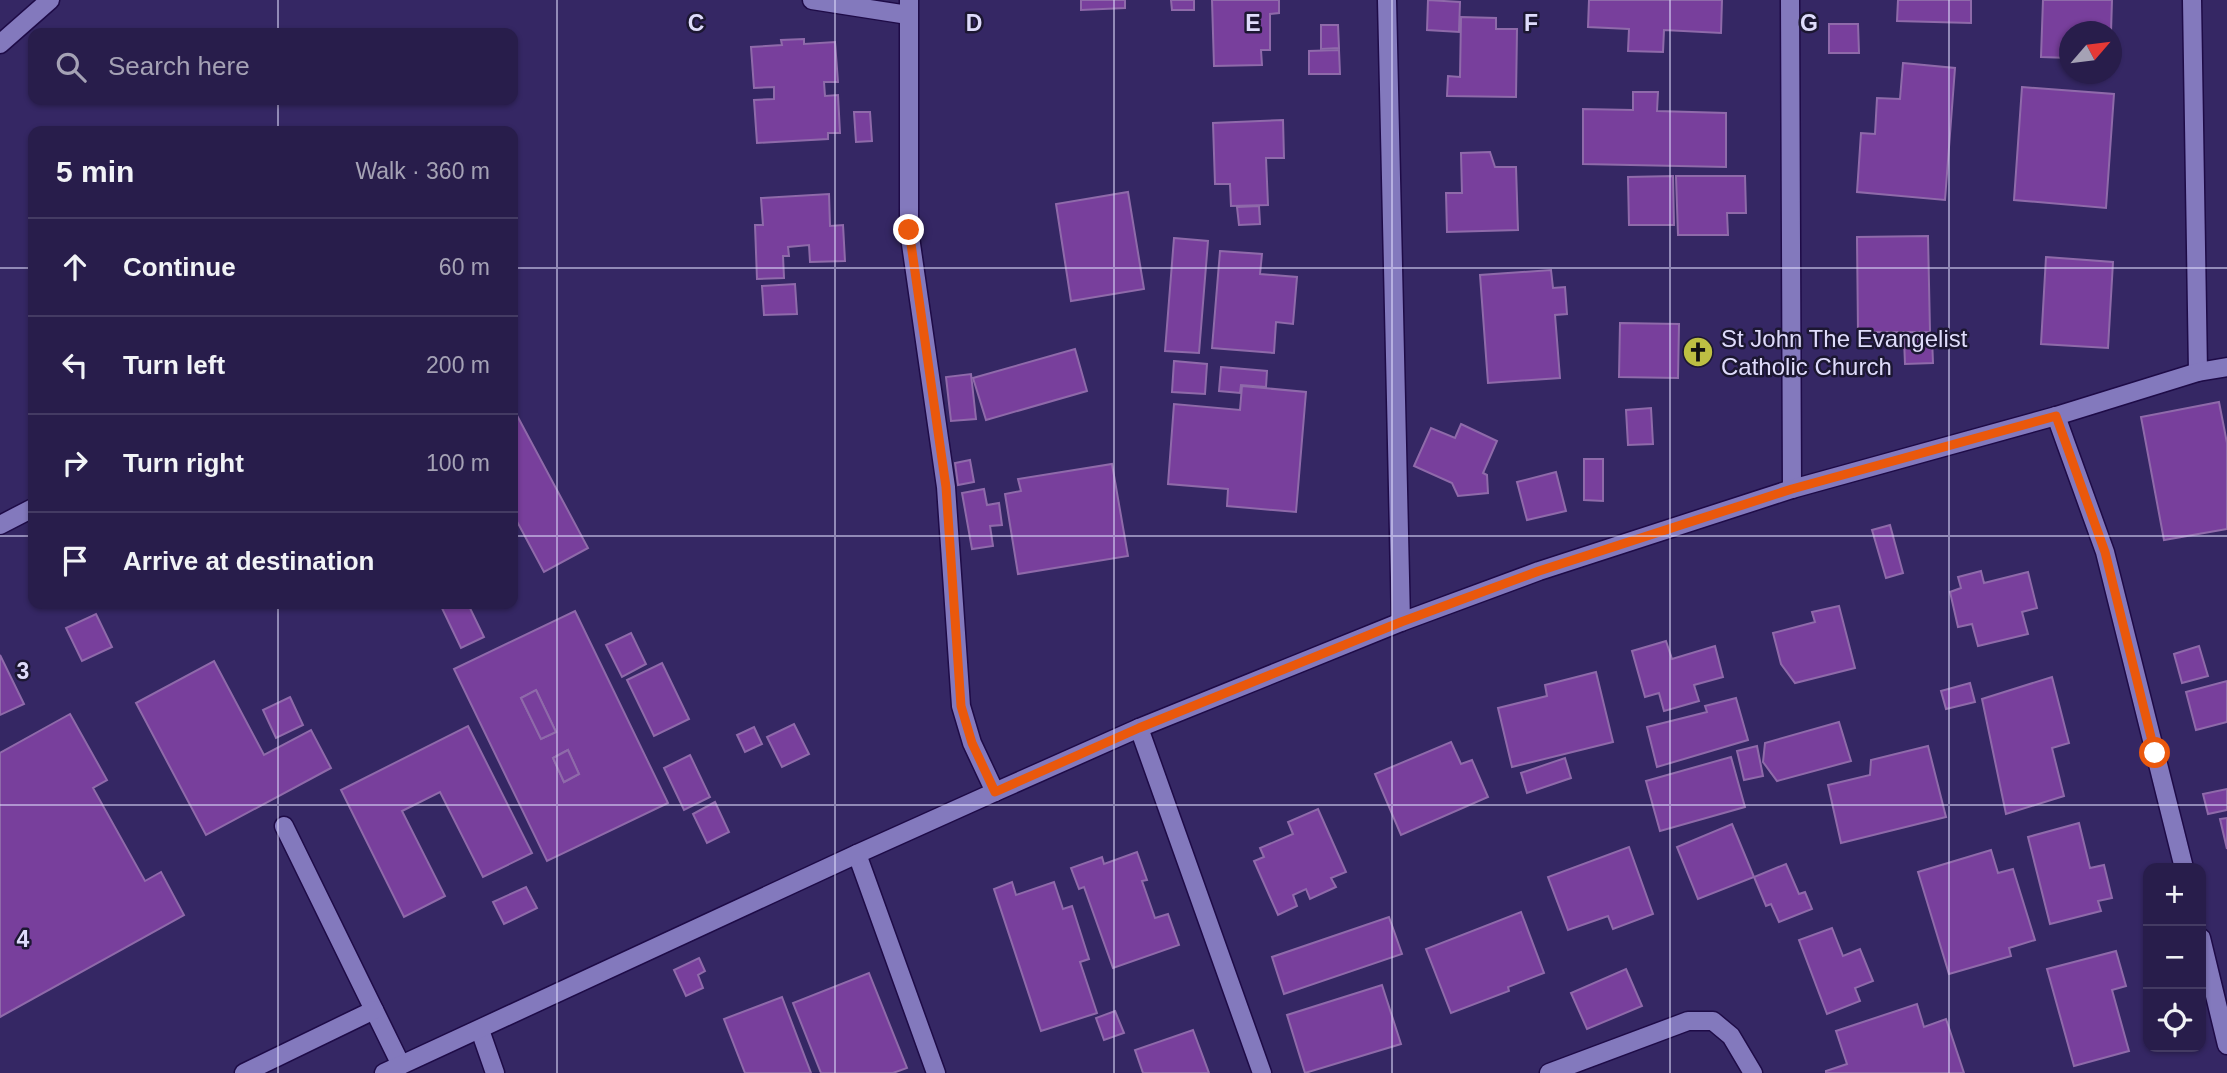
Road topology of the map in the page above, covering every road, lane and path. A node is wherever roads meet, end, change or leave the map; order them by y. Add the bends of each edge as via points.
1 (50, 0) edge
2 (812, 0) edge
3 (1387, 0) edge
4 (1790, 0) edge
5 (2192, 0) edge
6 (908, 8) edge
7 (0, 44) edge
8 (2227, 367) edge
9 (2198, 372) junction
10 (2056, 416) junction
11 (1792, 489) junction
12 (28, 511) edge
13 (0, 525) edge
14 (1401, 622) junction
15 (1139, 728) junction
16 (995, 792) junction
17 (284, 826) dead end
18 (857, 853) junction
19 (2183, 863) edge
20 (2206, 959) edge
21 (374, 1010) junction
22 (480, 1030) junction
23 (2227, 1045) edge
24 (393, 1069) edge
25 (244, 1073) edge
26 (495, 1073) edge
27 (936, 1073) edge
28 (1262, 1073) edge
29 (1549, 1073) edge
30 (1753, 1073) edge

1 - 7 street
2 - 6 street
3 - 14 street
4 - 11 street
5 - 9 street
6 - 16 street via 909,230 946,487 961,706
8 - 9 street
9 - 10 street
10 - 11 street
10 - 19 street via 2105,552
11 - 14 street via 1539,571
12 - 13 street
14 - 15 street
15 - 16 street
15 - 28 street
16 - 18 street
17 - 21 street
18 - 22 street
18 - 27 street
20 - 23 street
21 - 24 street
21 - 25 street
22 - 24 street
22 - 26 street
29 - 30 street via 1688,1021 1713,1021 1731,1036

